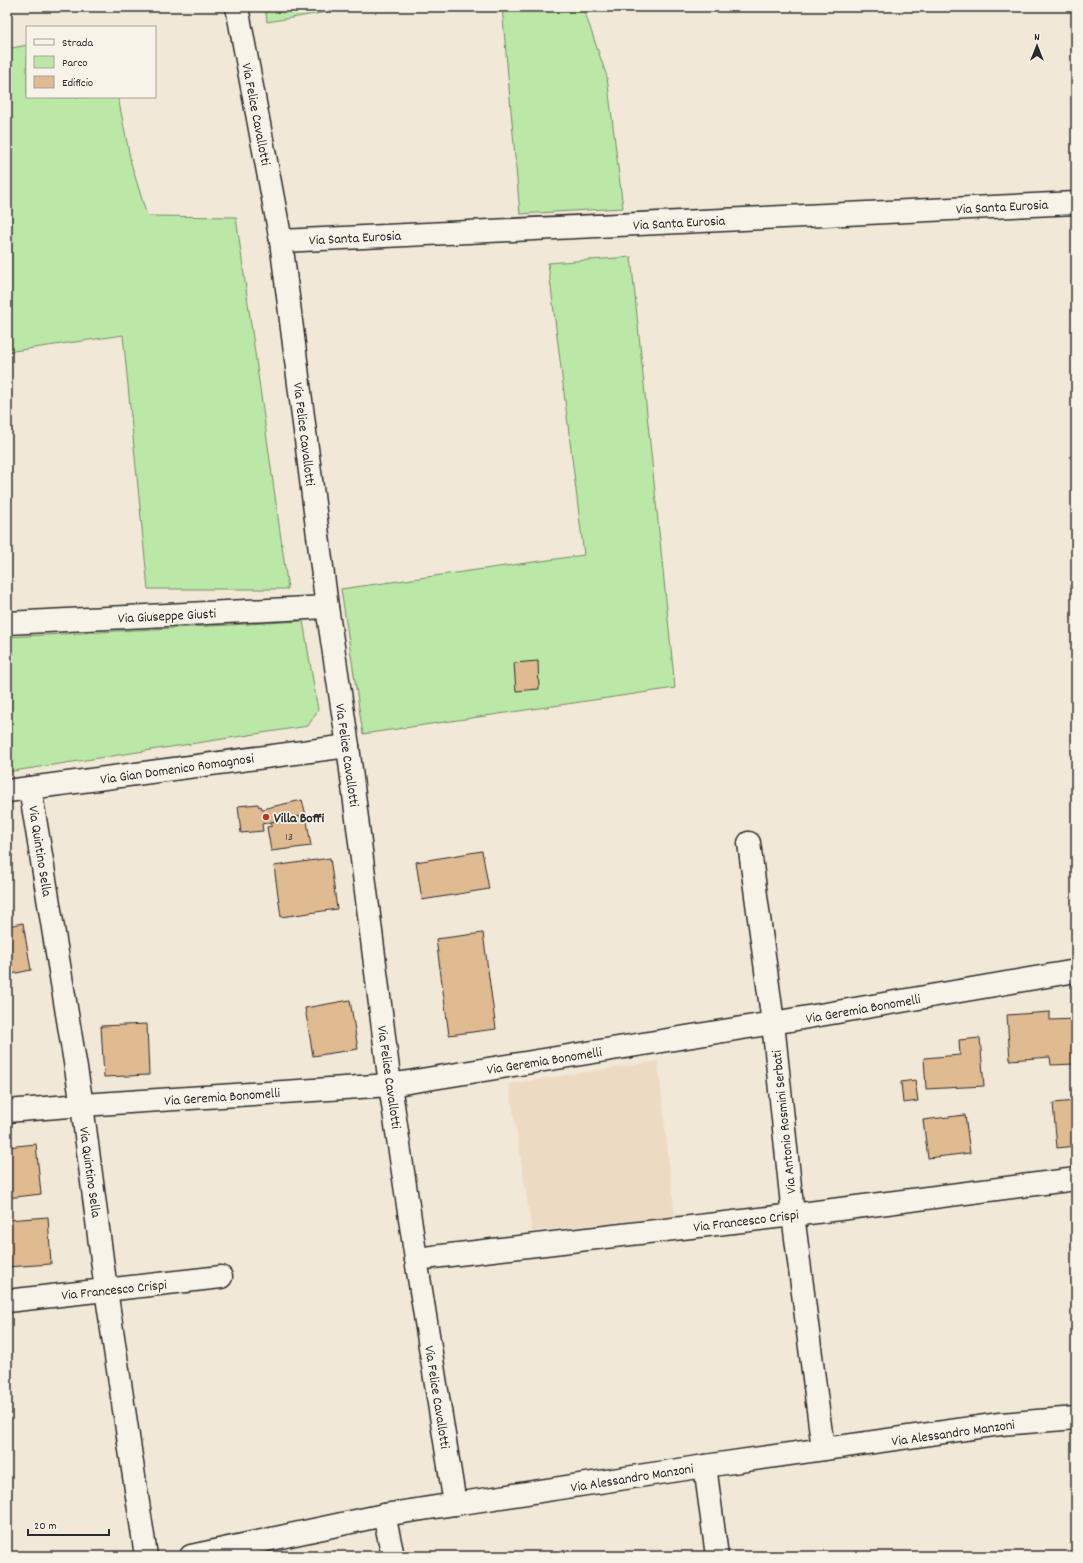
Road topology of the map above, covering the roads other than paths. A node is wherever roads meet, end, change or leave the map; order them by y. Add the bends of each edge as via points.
1 (237, 7) edge
2 (1076, 203) edge
3 (281, 241) junction
4 (327, 607) junction
5 (7, 623) edge
6 (348, 746) junction
7 (30, 788) junction
8 (7, 791) edge
9 (749, 843) dead end
10 (1076, 971) edge
11 (773, 1023) junction
12 (390, 1085) junction
13 (82, 1105) junction
14 (7, 1111) edge
15 (1076, 1179) edge
16 (793, 1215) junction
17 (416, 1259) junction
18 (221, 1277) dead end
19 (106, 1290) junction
20 (7, 1301) edge
21 (1076, 1418) edge
22 (824, 1449) junction
23 (705, 1466) junction
24 (455, 1504) junction
25 (384, 1515) junction
26 (146, 1556) edge
27 (191, 1556) edge
28 (393, 1556) edge
29 (717, 1556) edge

1 - 3 street, Via Felice Cavallotti
2 - 3 street, Via Santa Eurosia
3 - 4 street, Via Felice Cavallotti
4 - 5 street, Via Giuseppe Giusti
4 - 6 street, Via Felice Cavallotti
6 - 7 street, Via Gian Domenico Romagnosi
6 - 12 street, Via Felice Cavallotti
7 - 8 street, Via Gian Domenico Romagnosi
7 - 13 street, Via Quintino Sella
9 - 11 street, Via Antonio Rosmini Serbati
10 - 11 street, Via Geremia Bonomelli
11 - 12 street, Via Geremia Bonomelli
11 - 16 street, Via Antonio Rosmini Serbati
12 - 13 street, Via Geremia Bonomelli
12 - 17 street, Via Felice Cavallotti
13 - 14 street, Via Geremia Bonomelli
13 - 19 street, Via Quintino Sella
15 - 16 street, Via Francesco Crispi
16 - 17 street, Via Francesco Crispi
16 - 22 street, Via Antonio Rosmini Serbati
17 - 24 street, Via Felice Cavallotti
18 - 19 street, Via Francesco Crispi
19 - 20 street, Via Francesco Crispi
19 - 26 street, Via Quintino Sella
21 - 22 street, Via Alessandro Manzoni via 1000,1424
22 - 23 street, Via Alessandro Manzoni
23 - 24 street, Via Alessandro Manzoni
23 - 29 street
24 - 25 street, Via Alessandro Manzoni
25 - 27 street, Via Alessandro Manzoni
25 - 28 street

